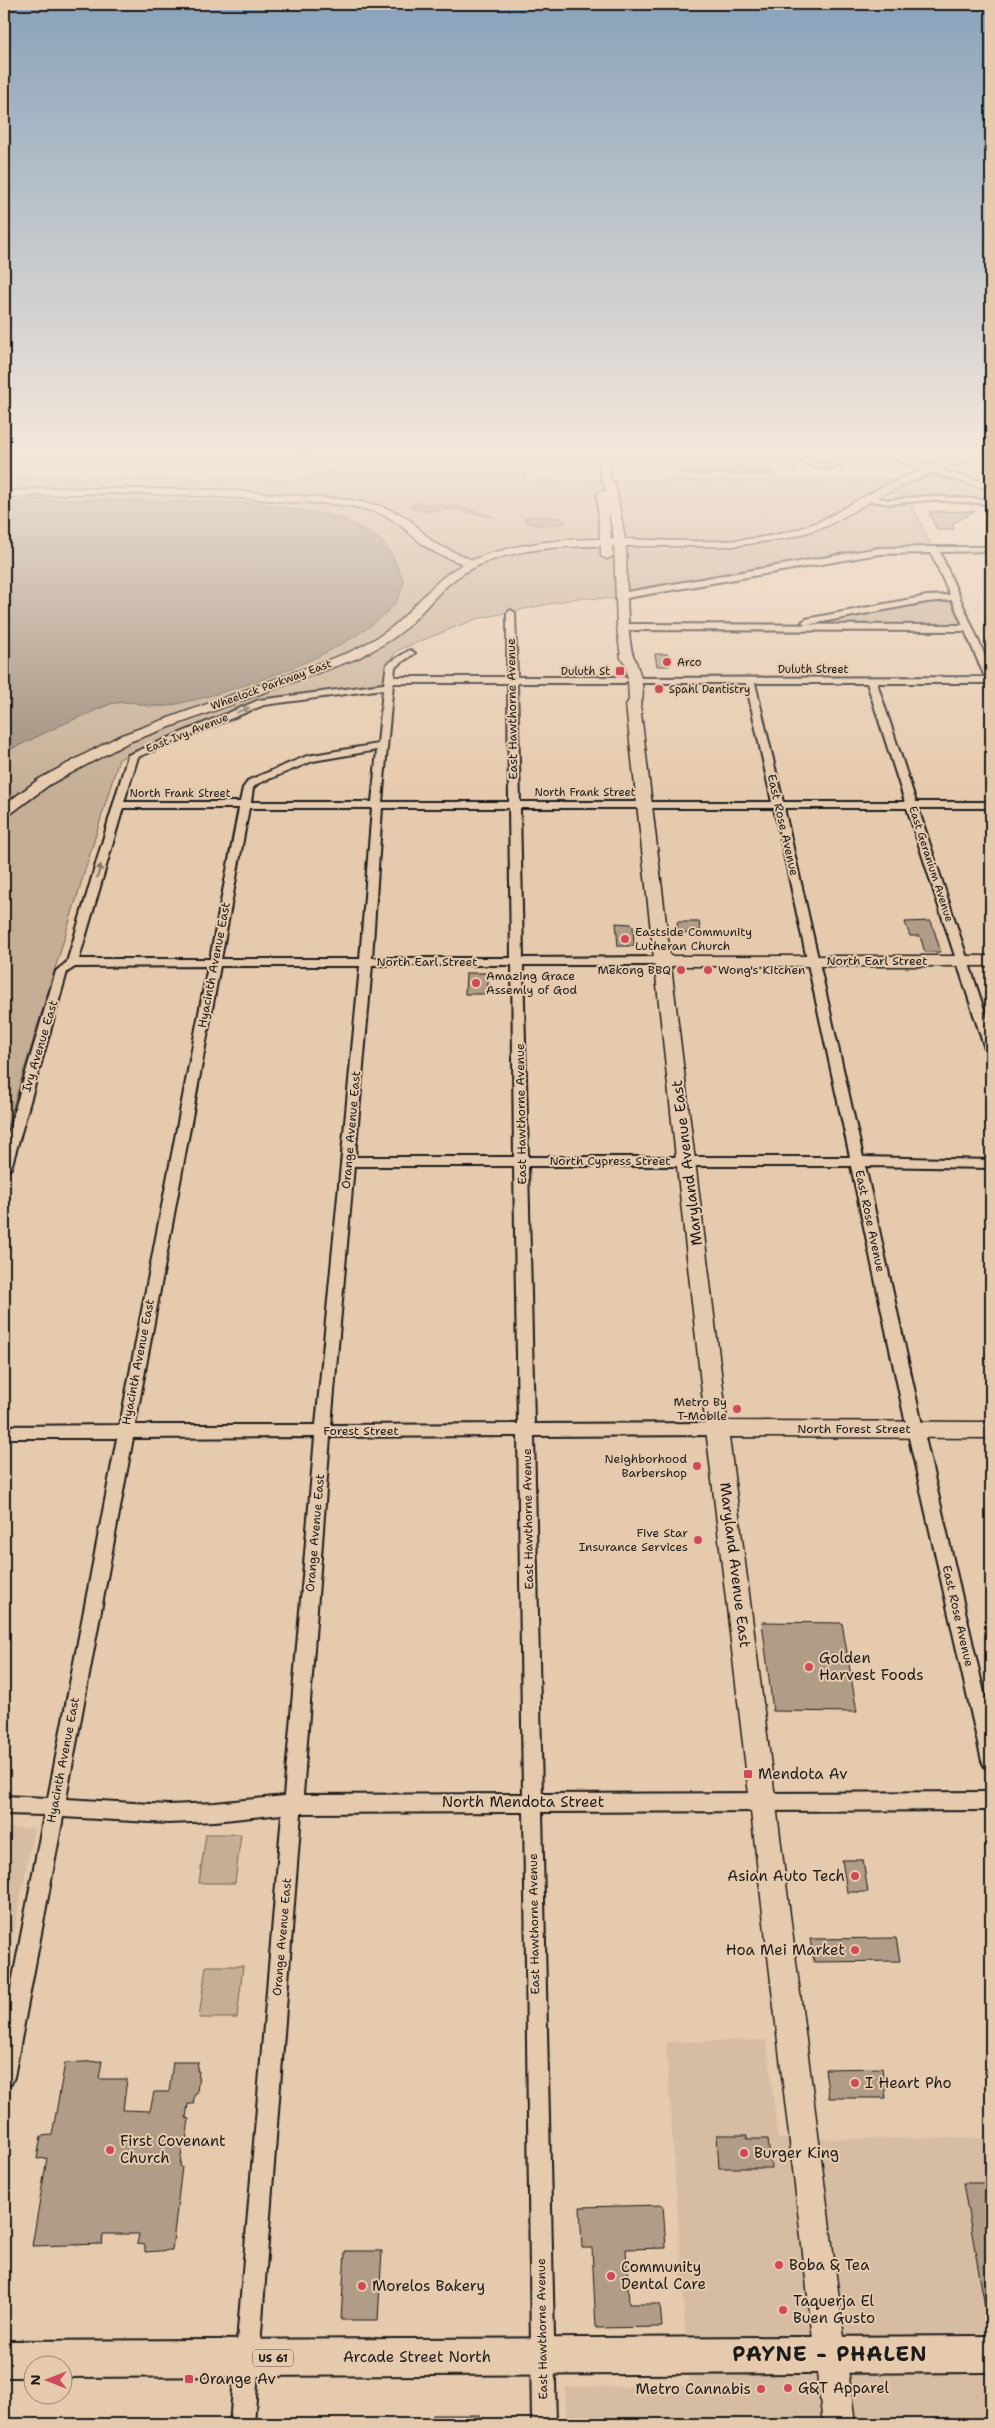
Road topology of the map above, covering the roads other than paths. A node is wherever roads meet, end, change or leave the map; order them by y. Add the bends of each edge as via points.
1 (449, 567) edge
2 (459, 567) edge
3 (609, 567) edge
4 (621, 567) edge
5 (785, 567) edge
6 (942, 567) edge
7 (443, 569) joint
8 (620, 596) junction
9 (956, 598) junction
10 (511, 613) dead end
11 (410, 616) junction
12 (623, 627) junction
13 (789, 628) junction
14 (969, 628) junction
15 (410, 653) dead end
16 (512, 680) junction
17 (629, 680) junction
18 (750, 680) junction
19 (871, 680) junction
20 (991, 680) edge
21 (388, 683) junction
22 (124, 740) junction
23 (381, 746) junction
24 (4, 800) edge
25 (514, 804) junction
26 (644, 804) junction
27 (119, 805) junction
28 (244, 805) junction
29 (376, 805) junction
30 (778, 805) junction
31 (912, 805) junction
32 (991, 805) edge
33 (4, 812) edge
34 (73, 959) junction
35 (518, 961) junction
36 (664, 961) junction
37 (814, 961) junction
38 (962, 961) junction
39 (991, 961) edge
40 (214, 962) junction
41 (366, 962) junction
42 (991, 1049) edge
43 (522, 1161) junction
44 (687, 1161) junction
45 (348, 1162) junction
46 (857, 1162) junction
47 (991, 1164) edge
48 (4, 1168) edge
49 (717, 1429) junction
50 (526, 1430) junction
51 (915, 1430) junction
52 (991, 1430) edge
53 (323, 1431) junction
54 (4, 1432) edge
55 (124, 1432) junction
56 (991, 1761) edge
57 (764, 1801) junction
58 (991, 1801) edge
59 (532, 1802) junction
60 (293, 1804) junction
61 (4, 1805) edge
62 (54, 1806) junction
63 (4, 2077) edge
64 (830, 2354) junction
65 (991, 2354) edge
66 (543, 2356) junction
67 (247, 2358) junction
68 (4, 2359) edge
69 (242, 2424) edge
70 (544, 2424) edge
71 (839, 2424) edge

1 - 7 street, Wheelock Parkway East
2 - 11 street, Wheelock Parkway East
3 - 8 street, Maryland Avenue East via 613,588
4 - 8 street, Maryland Avenue East
5 - 8 street
6 - 9 street
7 - 11 street, Wheelock Parkway East via 426,585
8 - 12 street, Maryland Avenue East
9 - 13 street via 918,601 803,622
9 - 14 street
10 - 16 street, East Hawthorne Avenue
11 - 22 street, Wheelock Parkway East via 386,638 354,655
12 - 13 street
12 - 17 street, Maryland Avenue East via 627,658 622,662
13 - 14 street
14 - 20 street
15 - 21 street, Orange Avenue East via 390,666
16 - 17 street, Duluth Street
16 - 21 street, Duluth Street
16 - 25 street, East Hawthorne Avenue
17 - 18 street, Duluth Street
17 - 26 street, Maryland Avenue East via 636,700 632,705
18 - 19 street, Duluth Street
18 - 30 street, East Rose Avenue
19 - 20 street, Duluth Street
19 - 31 street, East Geranium Avenue
21 - 23 street, Orange Avenue East
27 -> 21 street, East Ivy Avenue via 133,755 262,702
22 - 24 street, Wheelock Parkway East via 71,758
22 - 33 street, Wheelock Parkway East via 44,782
23 - 28 street, Hyacinth Avenue East via 311,758 253,782
23 - 29 street, Orange Avenue East
25 - 26 street, North Frank Street
25 - 29 street, North Frank Street
25 - 35 street, East Hawthorne Avenue
26 - 30 street, North Frank Street
26 - 36 street, Maryland Avenue East
27 - 28 street, North Frank Street
34 -> 27 street, East Ivy Avenue
28 - 29 street, North Frank Street
28 - 40 street, Hyacinth Avenue East
29 - 41 street, Orange Avenue East
30 - 31 street, North Frank Street
30 - 37 street, East Rose Avenue
31 - 32 street, North Frank Street
31 - 38 street, East Geranium Avenue
34 - 40 street, North Earl Street
34 - 48 street, Ivy Avenue East via 62,973
35 - 36 street, North Earl Street
35 - 41 street, North Earl Street
35 - 43 street, East Hawthorne Avenue
36 - 37 street, North Earl Street
36 - 44 street, Maryland Avenue East
37 - 38 street, North Earl Street
37 - 46 street, East Rose Avenue
38 - 39 street, North Earl Street
38 - 42 street, East Geranium Avenue
40 - 41 street, North Earl Street
40 - 55 street, Hyacinth Avenue East
41 - 45 street, Orange Avenue East
43 - 44 street, North Cypress Street
43 - 45 street, North Cypress Street
43 - 50 street, East Hawthorne Avenue
44 - 46 street, North Cypress Street
44 - 49 street, Maryland Avenue East
45 - 53 street, Orange Avenue East
46 - 47 street, North Cypress Street
46 - 51 street, East Rose Avenue
49 - 50 street, Forest Street
49 - 51 street, North Forest Street
49 - 57 street, Maryland Avenue East
50 - 53 street, Forest Street
50 - 59 street, East Hawthorne Avenue
51 - 52 street, North Forest Street
51 - 56 street, East Rose Avenue
53 - 55 street, Forest Street
53 - 60 street, Orange Avenue East
54 - 55 street, Forest Street
55 - 62 street, Hyacinth Avenue East
57 - 58 street, North Mendota Street
57 - 59 street, North Mendota Street
57 - 64 street, Maryland Avenue East
59 - 60 street, North Mendota Street
59 - 66 street, East Hawthorne Avenue
60 - 62 street, North Mendota Street via 221,1813 167,1814
60 - 67 street, Orange Avenue East
61 - 62 street, North Mendota Street
62 - 63 street, Hyacinth Avenue East
64 - 65 main road, US 61
64 - 66 main road, Arcade Street North / US 61
64 - 71 street, Maryland Avenue East
66 - 67 main road, Arcade Street North / US 61
66 - 70 street, East Hawthorne Avenue
67 - 68 main road, Arcade Street North / US 61
67 - 69 street, Orange Avenue East

